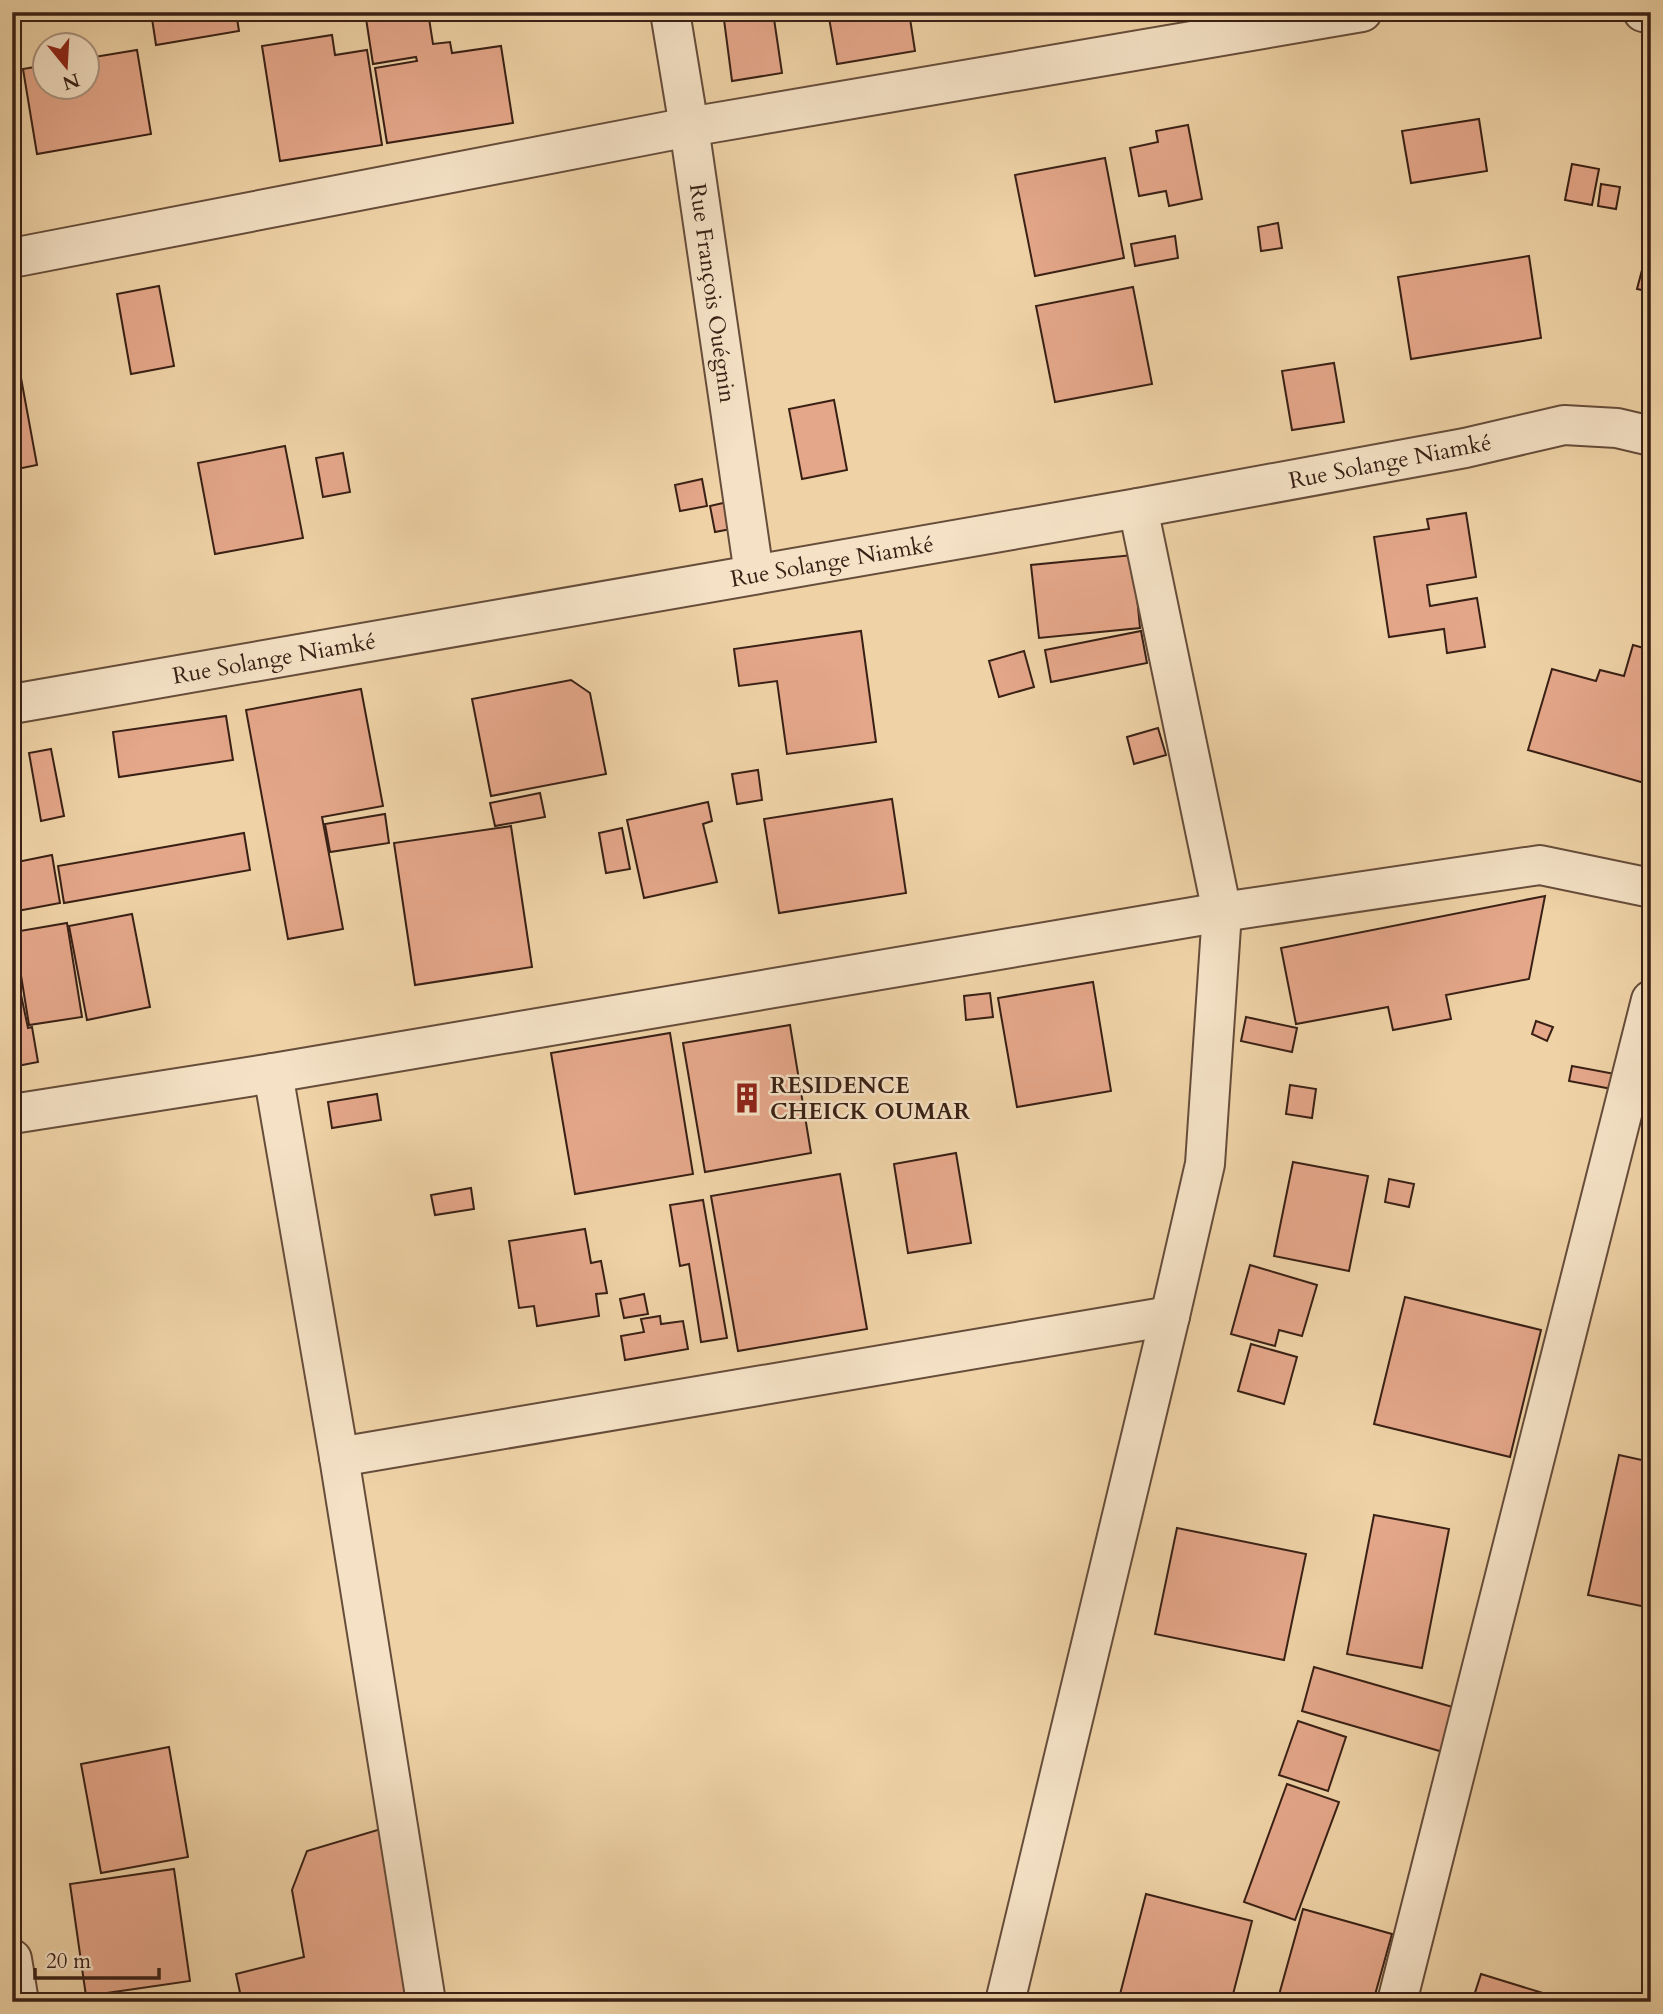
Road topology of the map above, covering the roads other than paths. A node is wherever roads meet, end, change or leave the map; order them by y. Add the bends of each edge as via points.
1 (670, 12) edge
2 (1362, 12) edge
3 (1643, 12) edge
4 (1651, 14) edge
5 (689, 127) junction
6 (12, 258) edge
7 (1651, 436) edge
8 (1138, 508) junction
9 (754, 574) junction
10 (12, 704) edge
11 (1651, 888) edge
12 (1223, 912) junction
13 (1651, 1000) edge
14 (273, 1073) junction
15 (12, 1114) edge
16 (1170, 1316) junction
17 (339, 1457) junction
18 (12, 1959) edge
19 (19, 2002) edge
20 (426, 2002) edge
21 (1005, 2002) edge
22 (1397, 2002) edge

1 - 5 street, Rue François Ouégnin
2 - 5 street
3 - 4 street
5 - 6 street
5 - 9 street, Rue François Ouégnin
7 - 8 street, Rue Solange Niamké via 1617,428 1564,425 1465,448
8 - 9 street, Rue Solange Niamké
8 - 12 street
9 - 10 street, Rue Solange Niamké
11 - 12 street via 1540,865
12 - 14 street
12 - 16 street via 1205,1164
13 - 22 street
14 - 15 street
14 - 17 street
16 - 17 street
16 - 21 street
17 - 20 street
18 - 19 street

